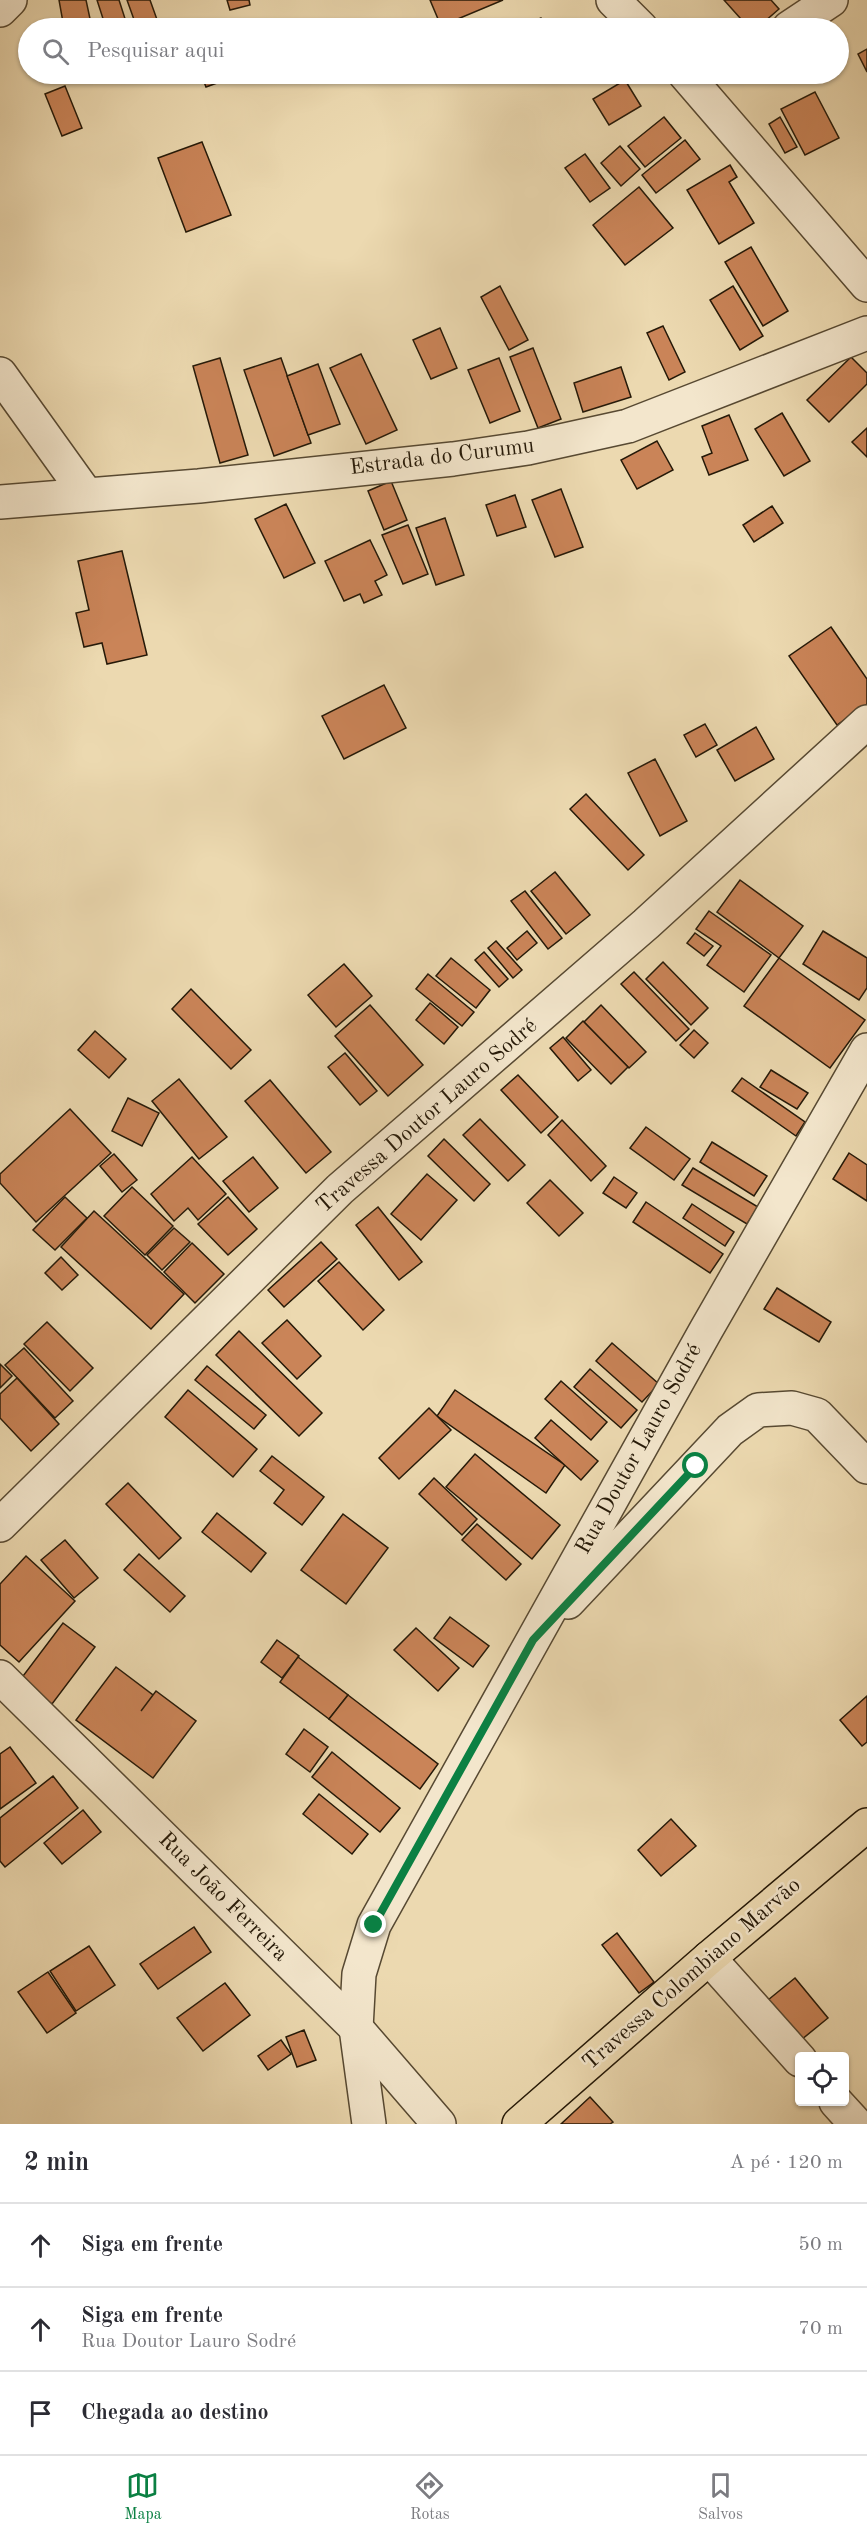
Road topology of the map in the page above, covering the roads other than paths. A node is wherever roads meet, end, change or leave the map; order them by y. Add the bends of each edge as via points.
1 (10, 0) edge
2 (613, 0) edge
3 (831, 0) edge
4 (0, 10) edge
5 (631, 18) edge
6 (804, 18) edge
7 (707, 84) edge
8 (867, 285) edge
9 (867, 333) edge
10 (0, 374) edge
11 (86, 494) junction
12 (0, 502) edge
13 (867, 722) edge
14 (867, 1050) edge
15 (867, 1467) edge
16 (0, 1525) edge
17 (533, 1640) junction
18 (0, 1677) edge
19 (867, 1825) edge
20 (709, 1958) junction
21 (356, 2028) junction
22 (795, 2054) edge
23 (840, 2106) edge
24 (369, 2124) edge
25 (439, 2124) edge
26 (519, 2124) edge
27 (856, 2124) edge

1 - 4 street
2 - 5 street
3 - 6 street
7 - 8 street
9 - 11 street, Estrada do Curumu via 628,426 528,447 199,486
10 - 11 street
11 - 12 street, Estrada do Curumu
13 - 16 street, Travessa Doutor Lauro Sodré via 646,924 340,1190
14 - 17 street, Rua Doutor Lauro Sodré
15 - 17 street via 818,1415 792,1408 758,1410 730,1430
17 - 21 street, Rua Doutor Lauro Sodré via 374,1925 359,1974
18 - 21 street, Rua João Ferreira
19 - 20 main road, Travessa Colombiano Marvão
20 - 22 street
20 - 26 main road, Travessa Colombiano Marvão
21 - 24 street, Rua Doutor Lauro Sodré
21 - 25 street, Rua João Ferreira
23 - 27 street

